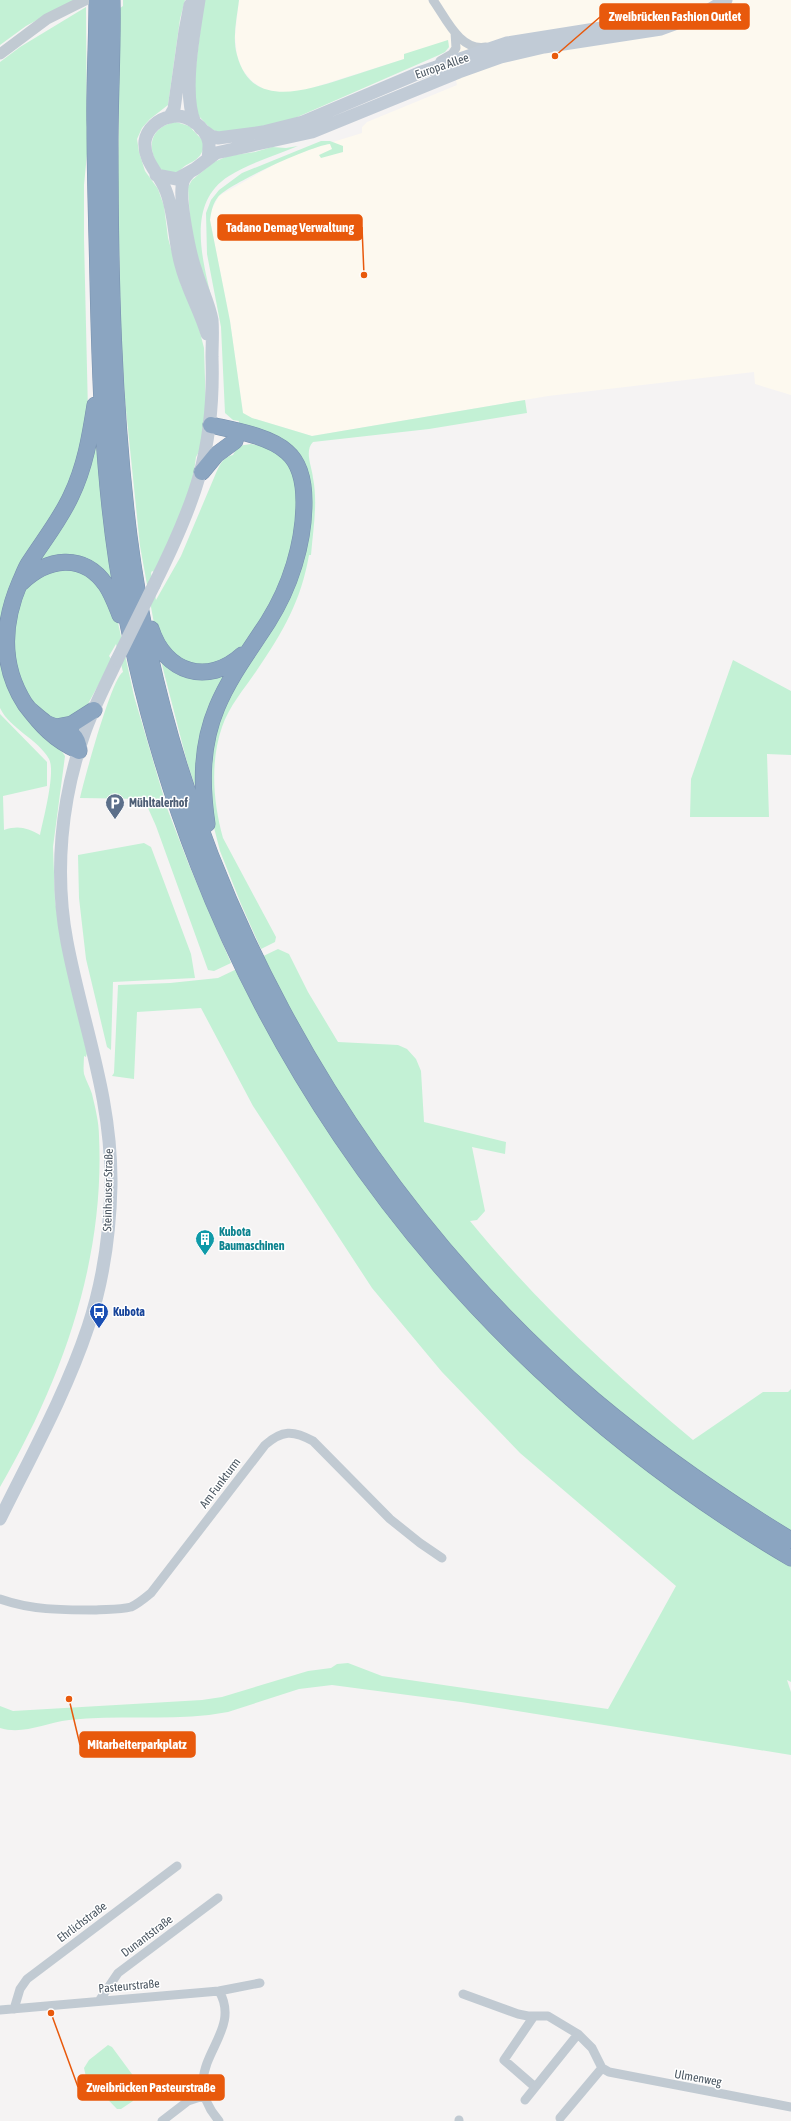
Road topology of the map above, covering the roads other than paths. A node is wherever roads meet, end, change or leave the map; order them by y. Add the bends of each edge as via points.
1 (85, 0) edge
2 (97, 0) edge
3 (192, 0) edge
4 (199, 0) edge
5 (433, 0) edge
6 (726, 0) edge
7 (112, 6) edge
8 (693, 17) junction
9 (454, 31) junction
10 (507, 43) junction
11 (0, 54) edge
12 (419, 73) junction
13 (170, 116) junction
14 (197, 125) junction
15 (208, 158) junction
16 (190, 172) junction
17 (156, 175) junction
18 (212, 355) junction
19 (100, 370) junction
20 (211, 425) junction
21 (235, 441) junction
22 (266, 441) junction
23 (202, 472) junction
24 (136, 580) junction
25 (19, 584) junction
26 (133, 646) junction
27 (251, 647) junction
28 (29, 709) junction
29 (94, 710) junction
30 (56, 727) junction
31 (79, 751) junction
32 (212, 861) junction
33 (0, 1519) edge
34 (791, 1540) edge
35 (442, 1558) dead end
36 (791, 1558) edge
37 (0, 1599) edge
38 (177, 1866) dead end
39 (218, 1898) dead end
40 (260, 1983) dead end
41 (219, 1991) junction
42 (463, 1994) dead end
43 (100, 2001) junction
44 (14, 2009) junction
45 (0, 2010) edge
46 (534, 2016) junction
47 (578, 2034) junction
48 (602, 2068) junction
49 (536, 2087) junction
50 (203, 2096) junction
51 (525, 2100) dead end
52 (791, 2108) edge
53 (560, 2118) dead end
54 (162, 2121) edge
55 (219, 2121) edge

1 - 11 street via 47,19
2 - 19 highway via 94,125
3 - 13 main road via 174,109
4 - 14 main road via 189,97 190,112
5 - 9 street
6 - 8 main road, Europa Allee
7 - 24 highway via 110,140 113,342 120,450
8 - 10 main road, Europa Allee via 658,19
8 - 15 main road, Europa Allee via 661,29 544,47 501,57 312,132 221,152
9 - 10 street via 465,43 474,48
9 - 12 street via 457,45 454,52
10 - 12 main road, Europa Allee
12 - 14 main road, Europa Allee via 338,108 284,127 223,138 211,136
13 - 14 main road via 181,116
13 - 17 main road via 154,125 145,141 148,159
14 - 15 main road via 209,142
15 - 16 main road
16 - 17 main road via 177,178
16 - 18 main road via 182,186 184,214 195,269 210,313
17 - 18 main road via 166,191 182,270 203,320
18 - 20 main road, Steinhauser Straße
19 - 25 highway via 90,436 79,478 67,505 28,565
19 - 26 highway via 105,454 117,560
20 - 21 highway via 219,437
20 - 22 highway
20 - 23 main road, Steinhauser Straße
21 - 22 highway
21 - 23 highway via 216,455
22 - 27 highway via 286,451 298,466 303,484 304,511 300,540 289,581 275,610
23 - 29 main road, Steinhauser Straße, bridge via 182,528
24 - 27 highway via 158,646 170,661 180,667 200,673 215,671 234,661
24 - 32 highway via 149,651 163,707 181,771
25 - 26 highway via 36,570 54,563 73,563 86,567 109,589
25 - 28 highway via 8,613 6,658 15,686
26 - 36 highway via 148,716 171,791 201,874 235,953 302,1076 370,1179 447,1275 487,1319 579,1406 662,1474
27 - 32 highway via 216,708 205,750 204,803
28 - 30 highway via 44,722
28 - 31 highway via 51,735
29 - 30 highway via 72,724
29 - 31 main road, Steinhauser Straße
30 - 31 highway via 72,734 78,743
31 - 33 main road, Steinhauser Straße via 66,805 61,845 61,892 67,939 100,1079 108,1128 109,1216 98,1285 82,1345
32 - 34 highway via 260,968 322,1081 384,1173 455,1262 545,1355 594,1399 669,1459
35 - 37 street, Am Funkturm via 390,1519 313,1441 302,1435 283,1433 265,1445 151,1593 132,1607 35,1609
38 - 44 street, Ehrlichstraße via 27,1979 20,1989
39 - 43 street, Dunantstraße via 118,1973
40 - 41 street, Pasteurstraße
41 - 43 street, Pasteurstraße
41 - 50 street via 226,2009 225,2020 206,2067
42 - 46 street via 518,2014
43 - 44 street, Pasteurstraße
44 - 45 street, Pasteurstraße
46 - 47 street via 548,2016
46 - 49 street via 504,2060
47 - 48 street via 592,2048
47 - 49 street
48 - 52 street, Ulmenweg via 618,2075
48 - 53 street
49 - 51 street
50 - 54 street via 188,2101
50 - 55 street

